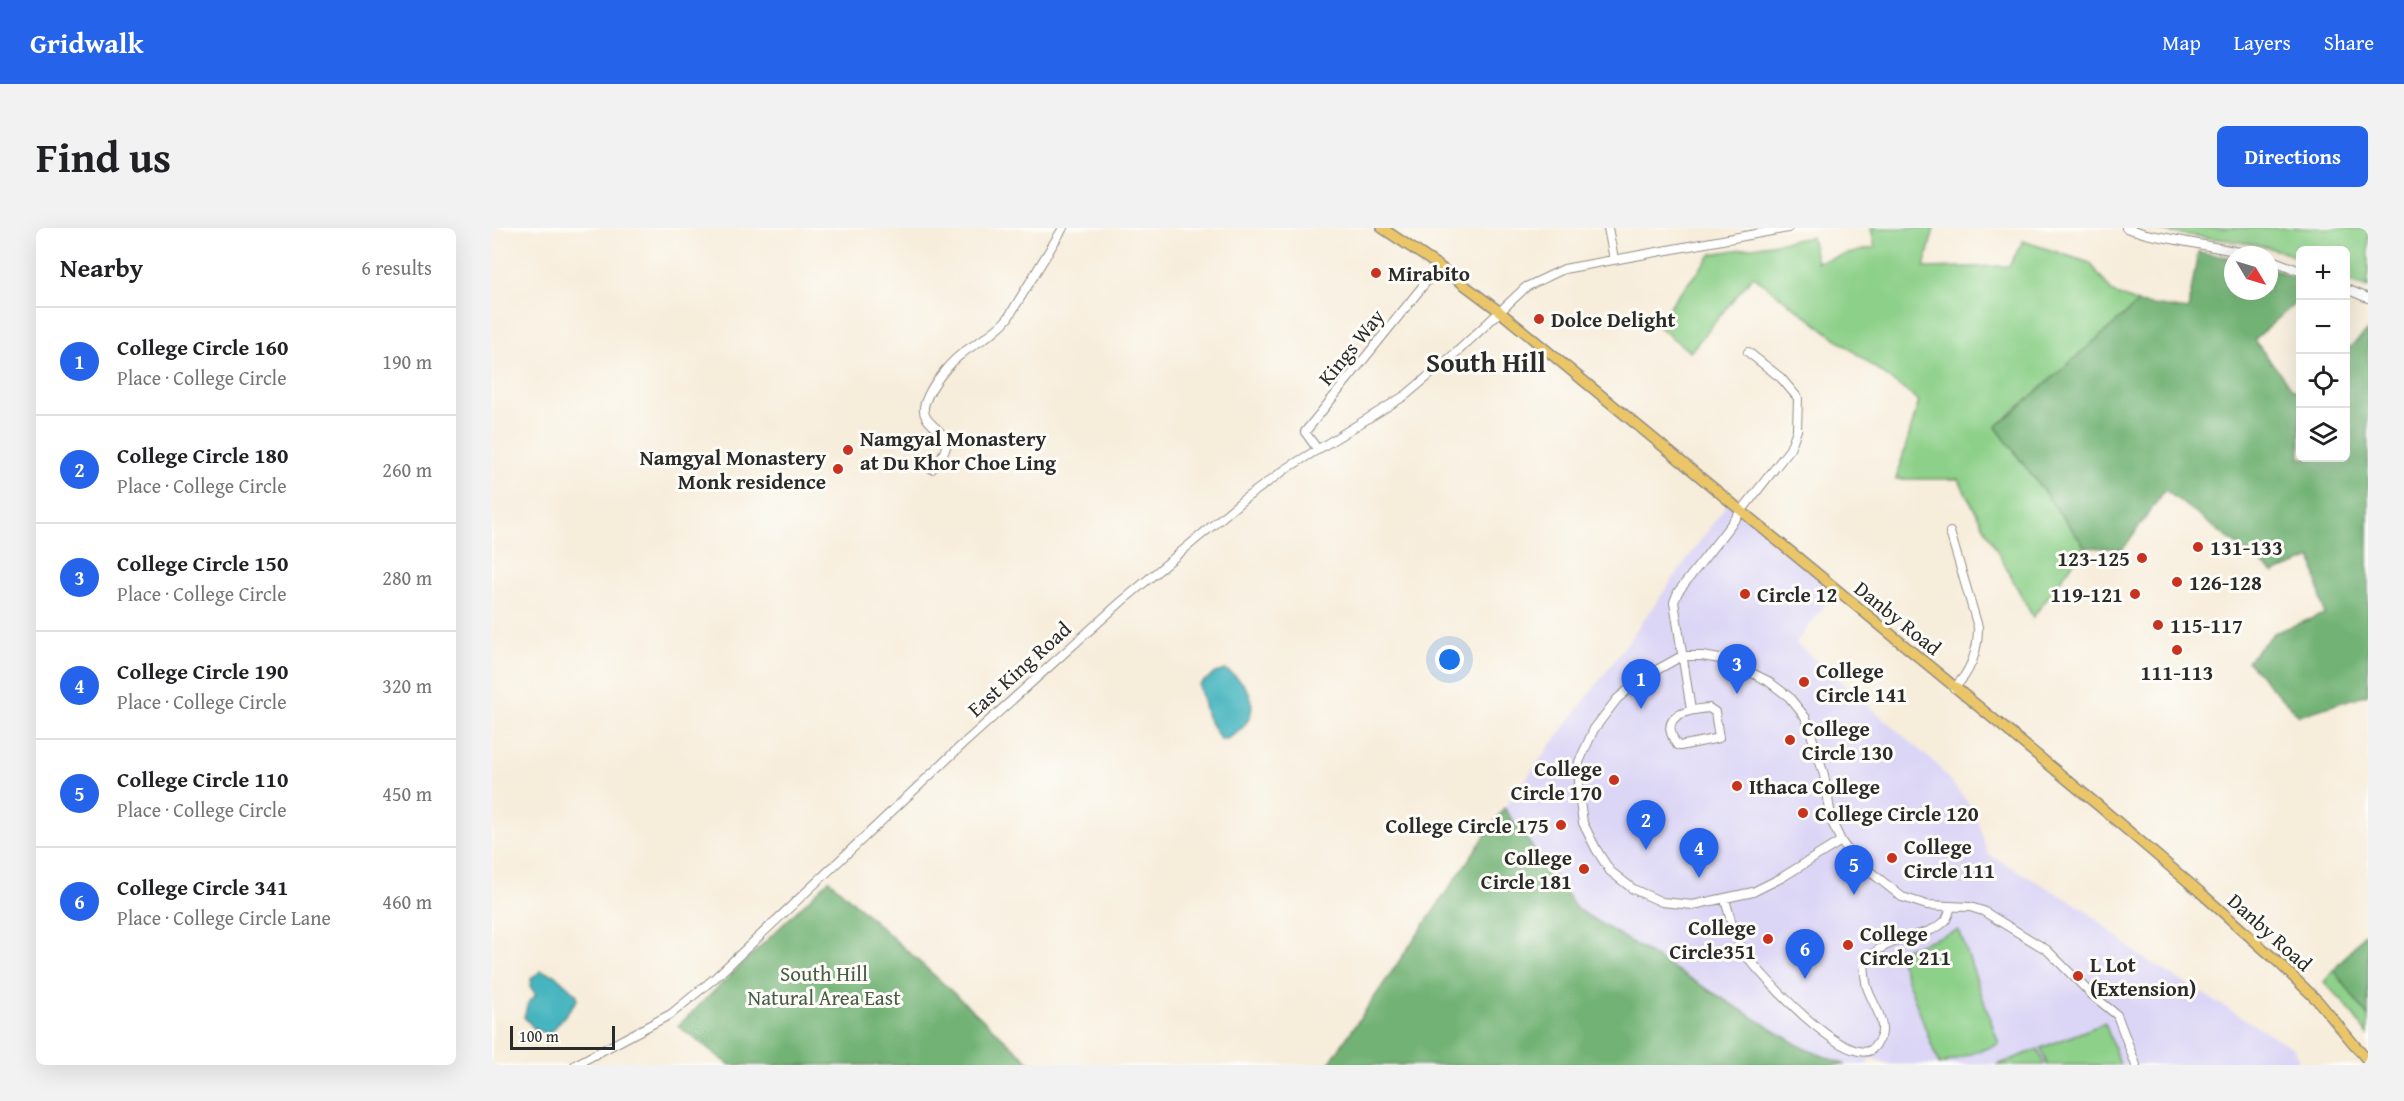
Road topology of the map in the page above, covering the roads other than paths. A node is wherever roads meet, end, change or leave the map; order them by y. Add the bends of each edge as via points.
1 (1063, 228) edge
2 (1382, 228) edge
3 (1608, 228) edge
4 (1788, 228) edge
5 (2126, 228) edge
6 (2224, 249) edge
7 (1614, 260) junction
8 (2278, 263) edge
9 (1439, 266) junction
10 (2296, 270) edge
11 (2350, 291) edge
12 (2368, 298) edge
13 (1499, 311) junction
14 (1748, 352) dead end
15 (1318, 450) junction
16 (932, 469) dead end
17 (1741, 512) junction
18 (1950, 532) dead end
19 (1682, 656) junction
20 (1954, 688) junction
21 (1691, 710) junction
22 (1841, 842) junction
23 (1725, 899) junction
24 (1951, 906) junction
25 (2368, 1061) edge
26 (575, 1065) edge
27 (2136, 1065) edge

1 - 16 street via 1008,318 957,358 926,400 925,419 945,438 946,444
2 - 9 main road, Danby Road
3 - 7 street
4 - 7 street, East King Road
5 - 6 street
7 - 13 street, East King Road via 1564,269 1545,277 1526,287
8 - 10 street
9 - 13 main road, Danby Road
9 - 15 street, Kings Way via 1305,432
11 - 12 street
13 - 15 street, East King Road via 1406,395
13 - 17 main road, Danby Road
14 - 17 street via 1798,398 1799,414 1790,449
15 - 26 street, East King Road via 1243,500 1121,602 683,1005
17 - 19 street via 1678,592 1674,602
17 - 20 main road, Danby Road
18 - 20 street via 1978,627 1973,659
19 - 21 street
19 - 22 street via 1726,660 1768,681 1789,698 1806,718 1824,776 1832,822
19 - 23 street via 1642,678 1617,699 1594,729 1579,762 1583,823 1610,870 1633,890 1662,902 1693,905
20 - 25 main road, Danby Road via 2099,806 2280,963
21 - 21 street via 1678,714 1671,723 1677,745 1719,738 1715,712
22 - 23 street via 1753,892
22 - 24 street via 1853,858 1902,897 1927,905
23 - 24 street via 1745,954 1824,1039 1851,1053 1869,1052 1883,1032 1864,964 1881,947 1935,927 1946,919
24 - 27 street via 1983,911 2047,951 2117,1016

